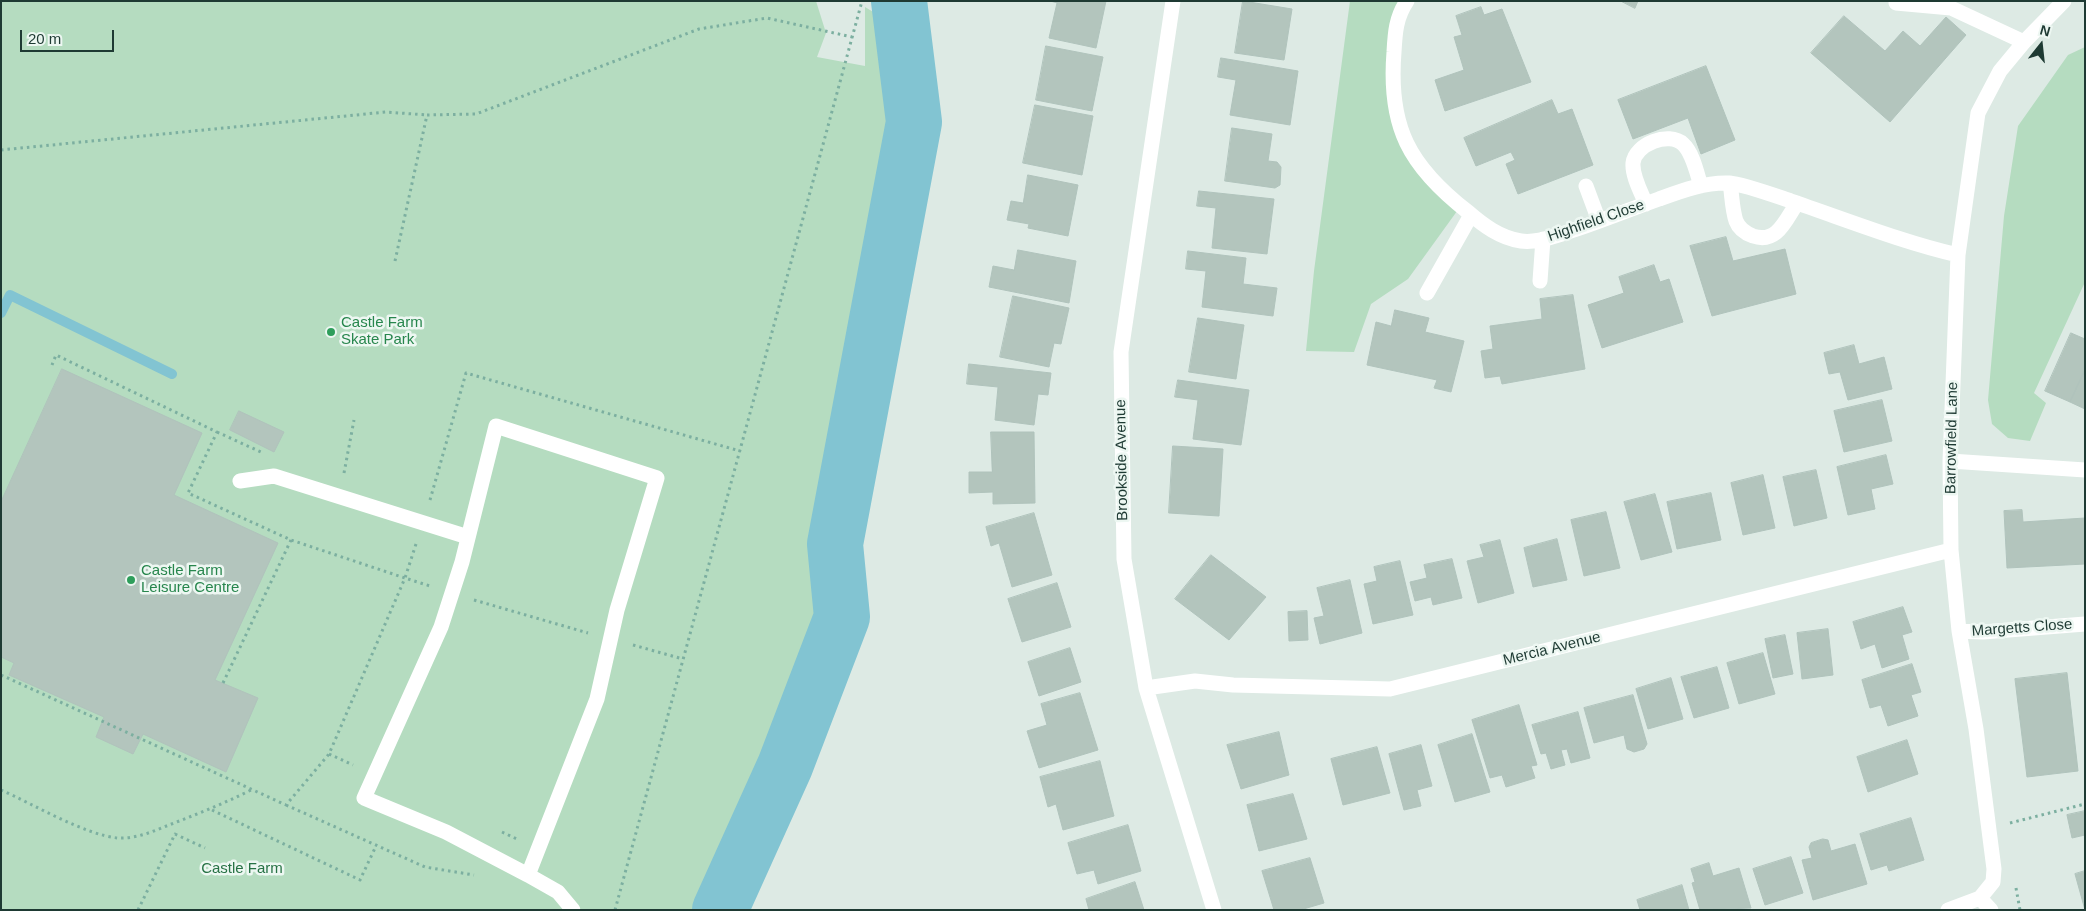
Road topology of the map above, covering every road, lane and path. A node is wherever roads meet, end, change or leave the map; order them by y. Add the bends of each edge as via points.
1 (862, 1) edge
2 (1173, 1) edge
3 (1407, 1) edge
4 (2064, 1) edge
5 (1896, 3) dead end
6 (852, 36) junction
7 (2024, 42) junction
8 (427, 115) junction
9 (1, 150) edge
10 (1730, 183) junction
11 (1586, 186) dead end
12 (1701, 186) junction
13 (1797, 203) junction
14 (1646, 204) junction
15 (1471, 215) junction
16 (1599, 221) junction
17 (1543, 239) junction
18 (1958, 256) junction
19 (395, 261) dead end
20 (1540, 280) dead end
21 (1426, 293) dead end
22 (354, 420) dead end
23 (740, 451) junction
24 (1950, 461) junction
25 (2085, 470) edge
26 (343, 476) dead end
27 (240, 481) dead end
28 (424, 522) junction
29 (468, 537) junction
30 (291, 540) dead end
31 (1951, 550) junction
32 (405, 578) junction
33 (452, 593) junction
34 (2085, 624) edge
35 (1959, 631) junction
36 (611, 638) junction
37 (682, 659) junction
38 (1, 675) edge
39 (223, 683) dead end
40 (1146, 688) junction
41 (252, 789) junction
42 (1, 790) edge
43 (2085, 804) edge
44 (286, 805) junction
45 (211, 810) junction
46 (2008, 832) dead end
47 (376, 846) junction
48 (205, 848) dead end
49 (425, 867) dead end
50 (528, 874) junction
51 (2015, 883) dead end
52 (1980, 898) junction
53 (138, 910) edge
54 (573, 910) edge
55 (615, 910) edge
56 (1214, 910) edge
57 (1948, 910) edge
58 (1991, 910) edge
59 (2020, 910) edge

1 - 6 path
2 - 40 street, Brookside Avenue via 1121,352 1124,558
3 - 15 street, Highfield Close via 1395,29 1392,74 1393,98 1404,139 1430,179 1450,200
4 - 7 street, Barrowfield Lane
5 - 7 street via 1951,8
6 - 8 path via 767,18 699,29 476,114
6 - 23 path
7 - 18 street, Barrowfield Lane via 2000,71 1978,113
8 - 9 path via 386,112
8 - 19 path
10 - 12 street, Highfield Close
10 - 13 street, Highfield Close
10 - 13 street via 1736,222 1742,231 1752,236 1771,237
11 - 16 street
12 - 14 street, Highfield Close
12 - 14 street via 1684,144 1674,139 1660,139 1642,149 1633,162
13 - 18 street, Highfield Close
14 - 16 street, Highfield Close
15 - 17 street, Highfield Close via 1506,238 1522,241
15 - 21 street
16 - 17 street, Highfield Close
17 - 20 street
18 - 24 street, Barrowfield Lane
22 - 26 path
23 - 28 path via 466,373
23 - 37 path
24 - 25 street
24 - 31 street, Barrowfield Lane
27 - 28 street via 274,476
28 - 29 street
28 - 32 path
29 - 33 street
29 - 36 street via 496,426 657,478
30 - 39 path
31 - 35 street, Barrowfield Lane
31 - 40 street, Mercia Avenue via 1390,689 1233,686 1195,681
32 - 33 path
32 - 44 path via 329,754
33 - 36 path
33 - 50 street via 435,641 364,798 446,832
34 - 35 street, Margetts Close
35 - 52 street, Barrowfield Lane via 1976,729 1994,869 1993,882
36 - 37 path
36 - 50 street via 597,699
37 - 55 path
38 - 41 path
40 - 56 street, Brookside Avenue
41 - 44 path
41 - 45 path
42 - 45 path via 99,834 119,838 156,831
43 - 46 path via 2007,823
44 - 47 path
45 - 47 path via 360,880
47 - 49 path
48 - 53 path via 175,834
50 - 54 street via 558,892
51 - 59 path
52 - 57 street
52 - 58 street

